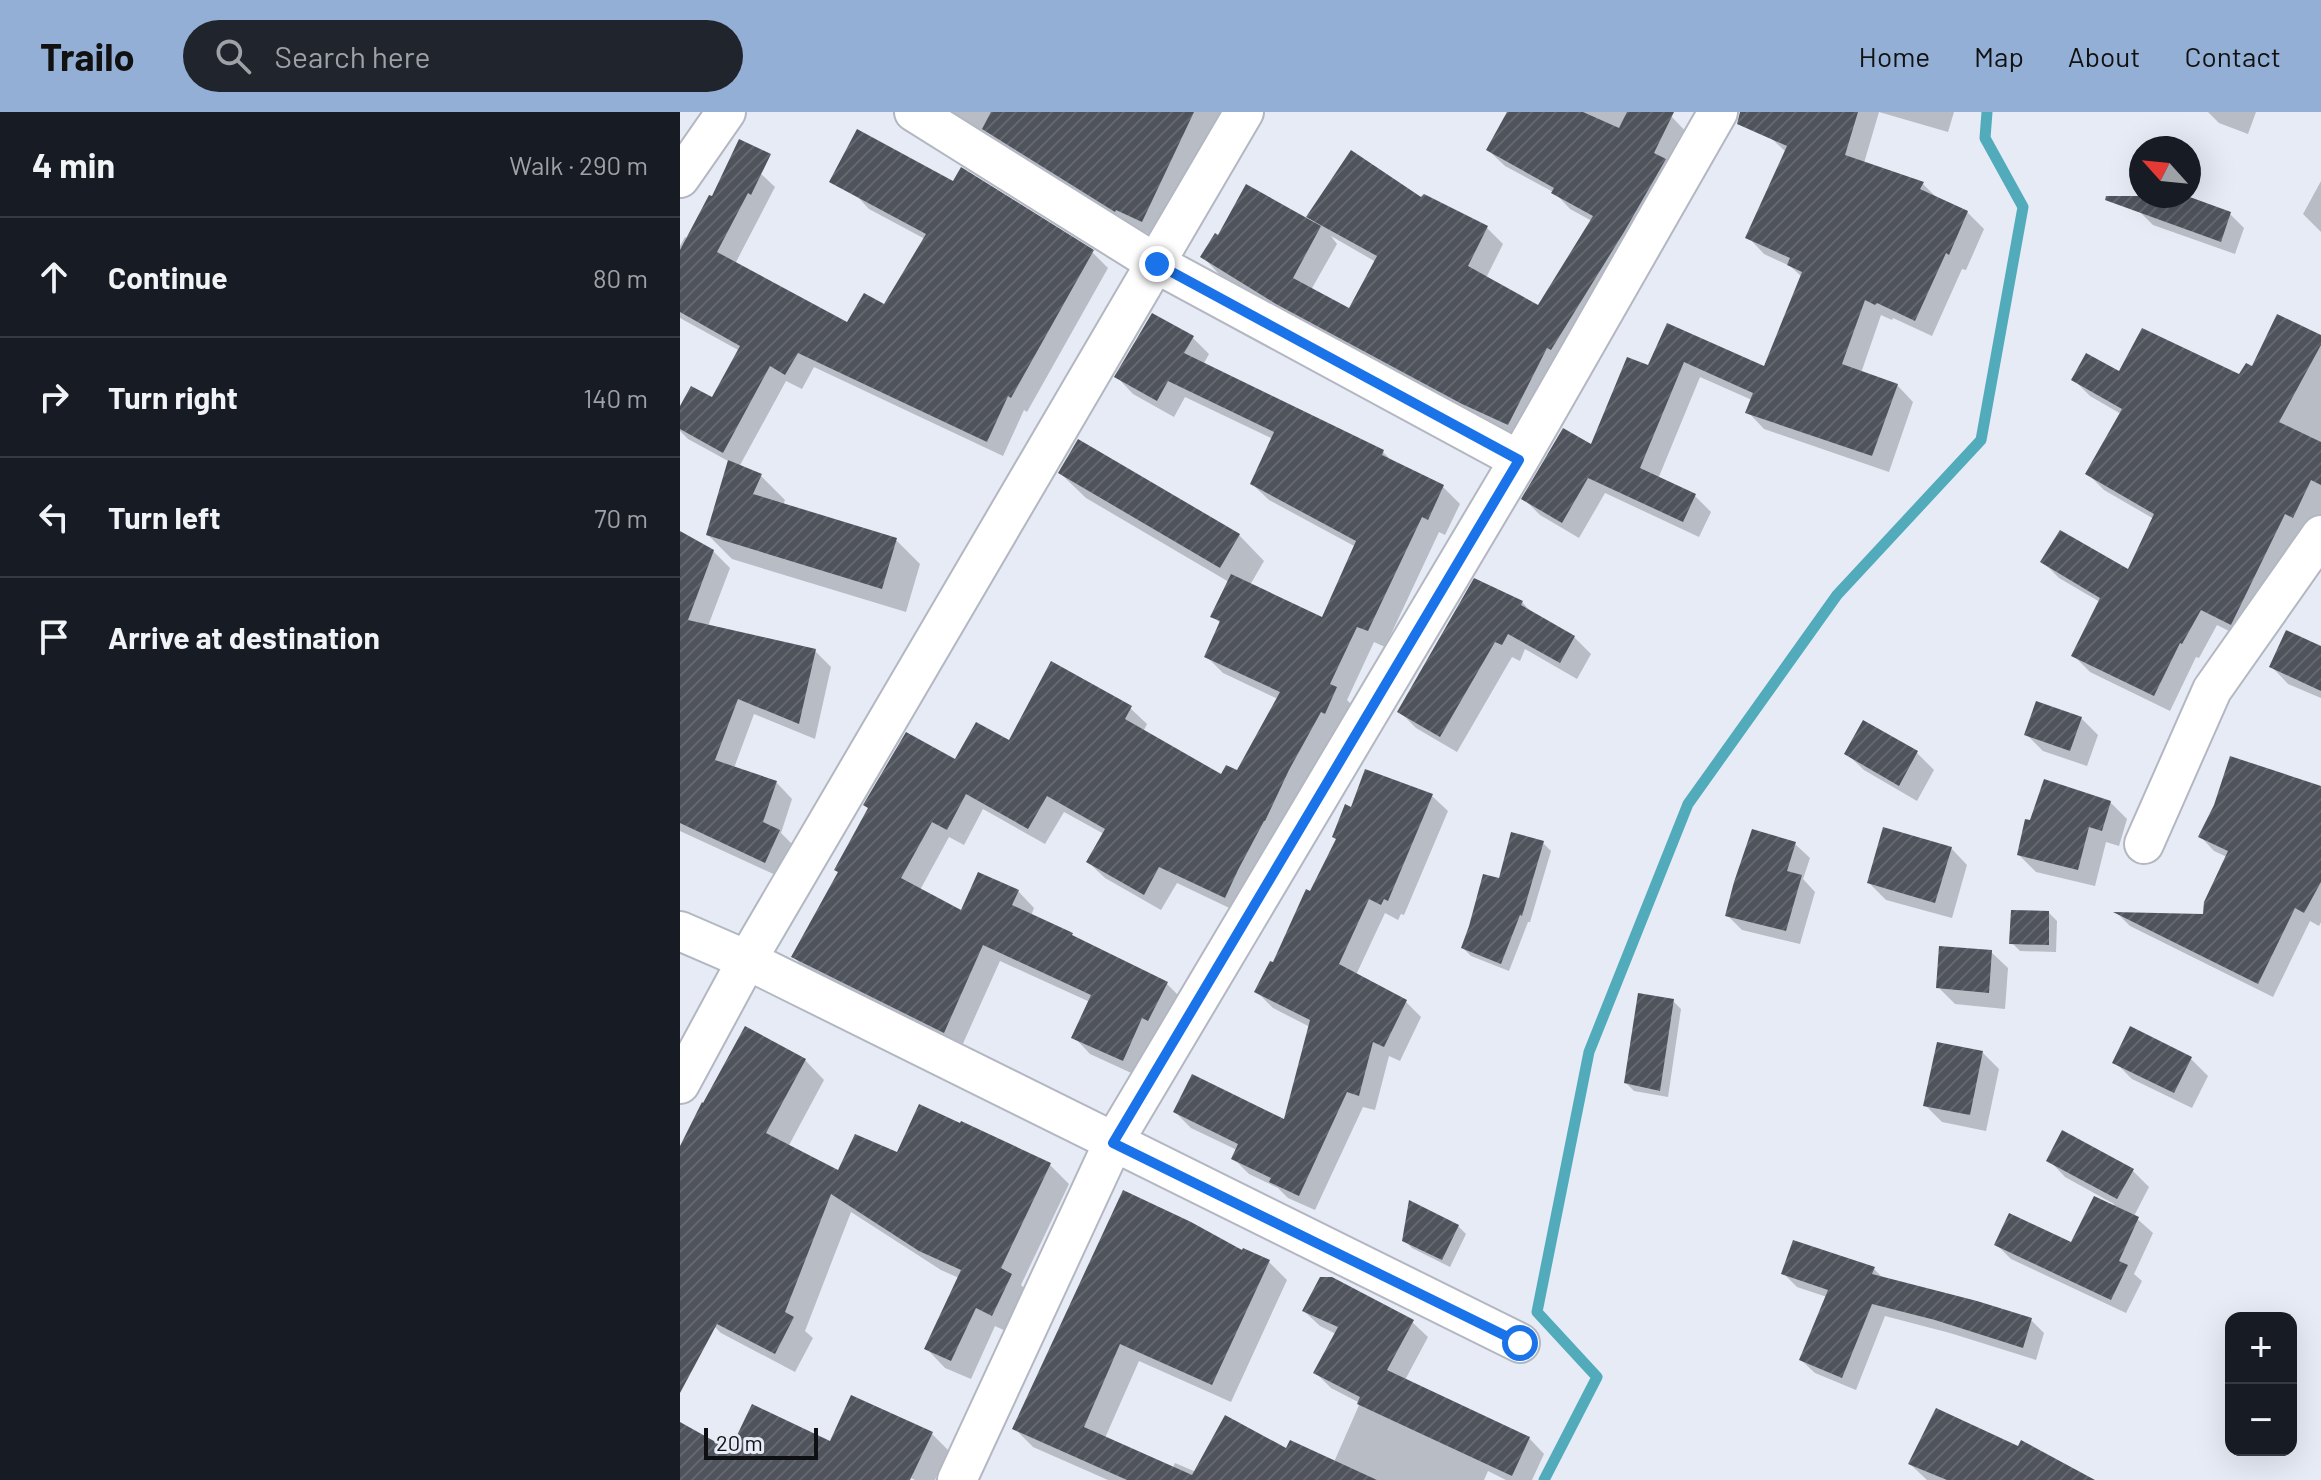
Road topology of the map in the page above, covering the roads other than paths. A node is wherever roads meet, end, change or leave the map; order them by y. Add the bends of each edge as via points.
1 (726, 112) edge
2 (914, 112) edge
3 (1244, 112) edge
4 (1718, 112) edge
5 (680, 178) edge
6 (1157, 264) junction
7 (1519, 460) junction
8 (2321, 535) edge
9 (2144, 844) dead end
10 (680, 931) edge
11 (747, 960) junction
12 (680, 1084) edge
13 (1113, 1143) junction
14 (1520, 1343) dead end
15 (957, 1480) edge

1 - 5 street
2 - 6 street
3 - 6 street
4 - 7 street
6 - 7 street
6 - 11 street
7 - 13 street
8 - 9 street via 2212,690
10 - 11 street
11 - 12 street
11 - 13 street
13 - 14 street
13 - 15 street

